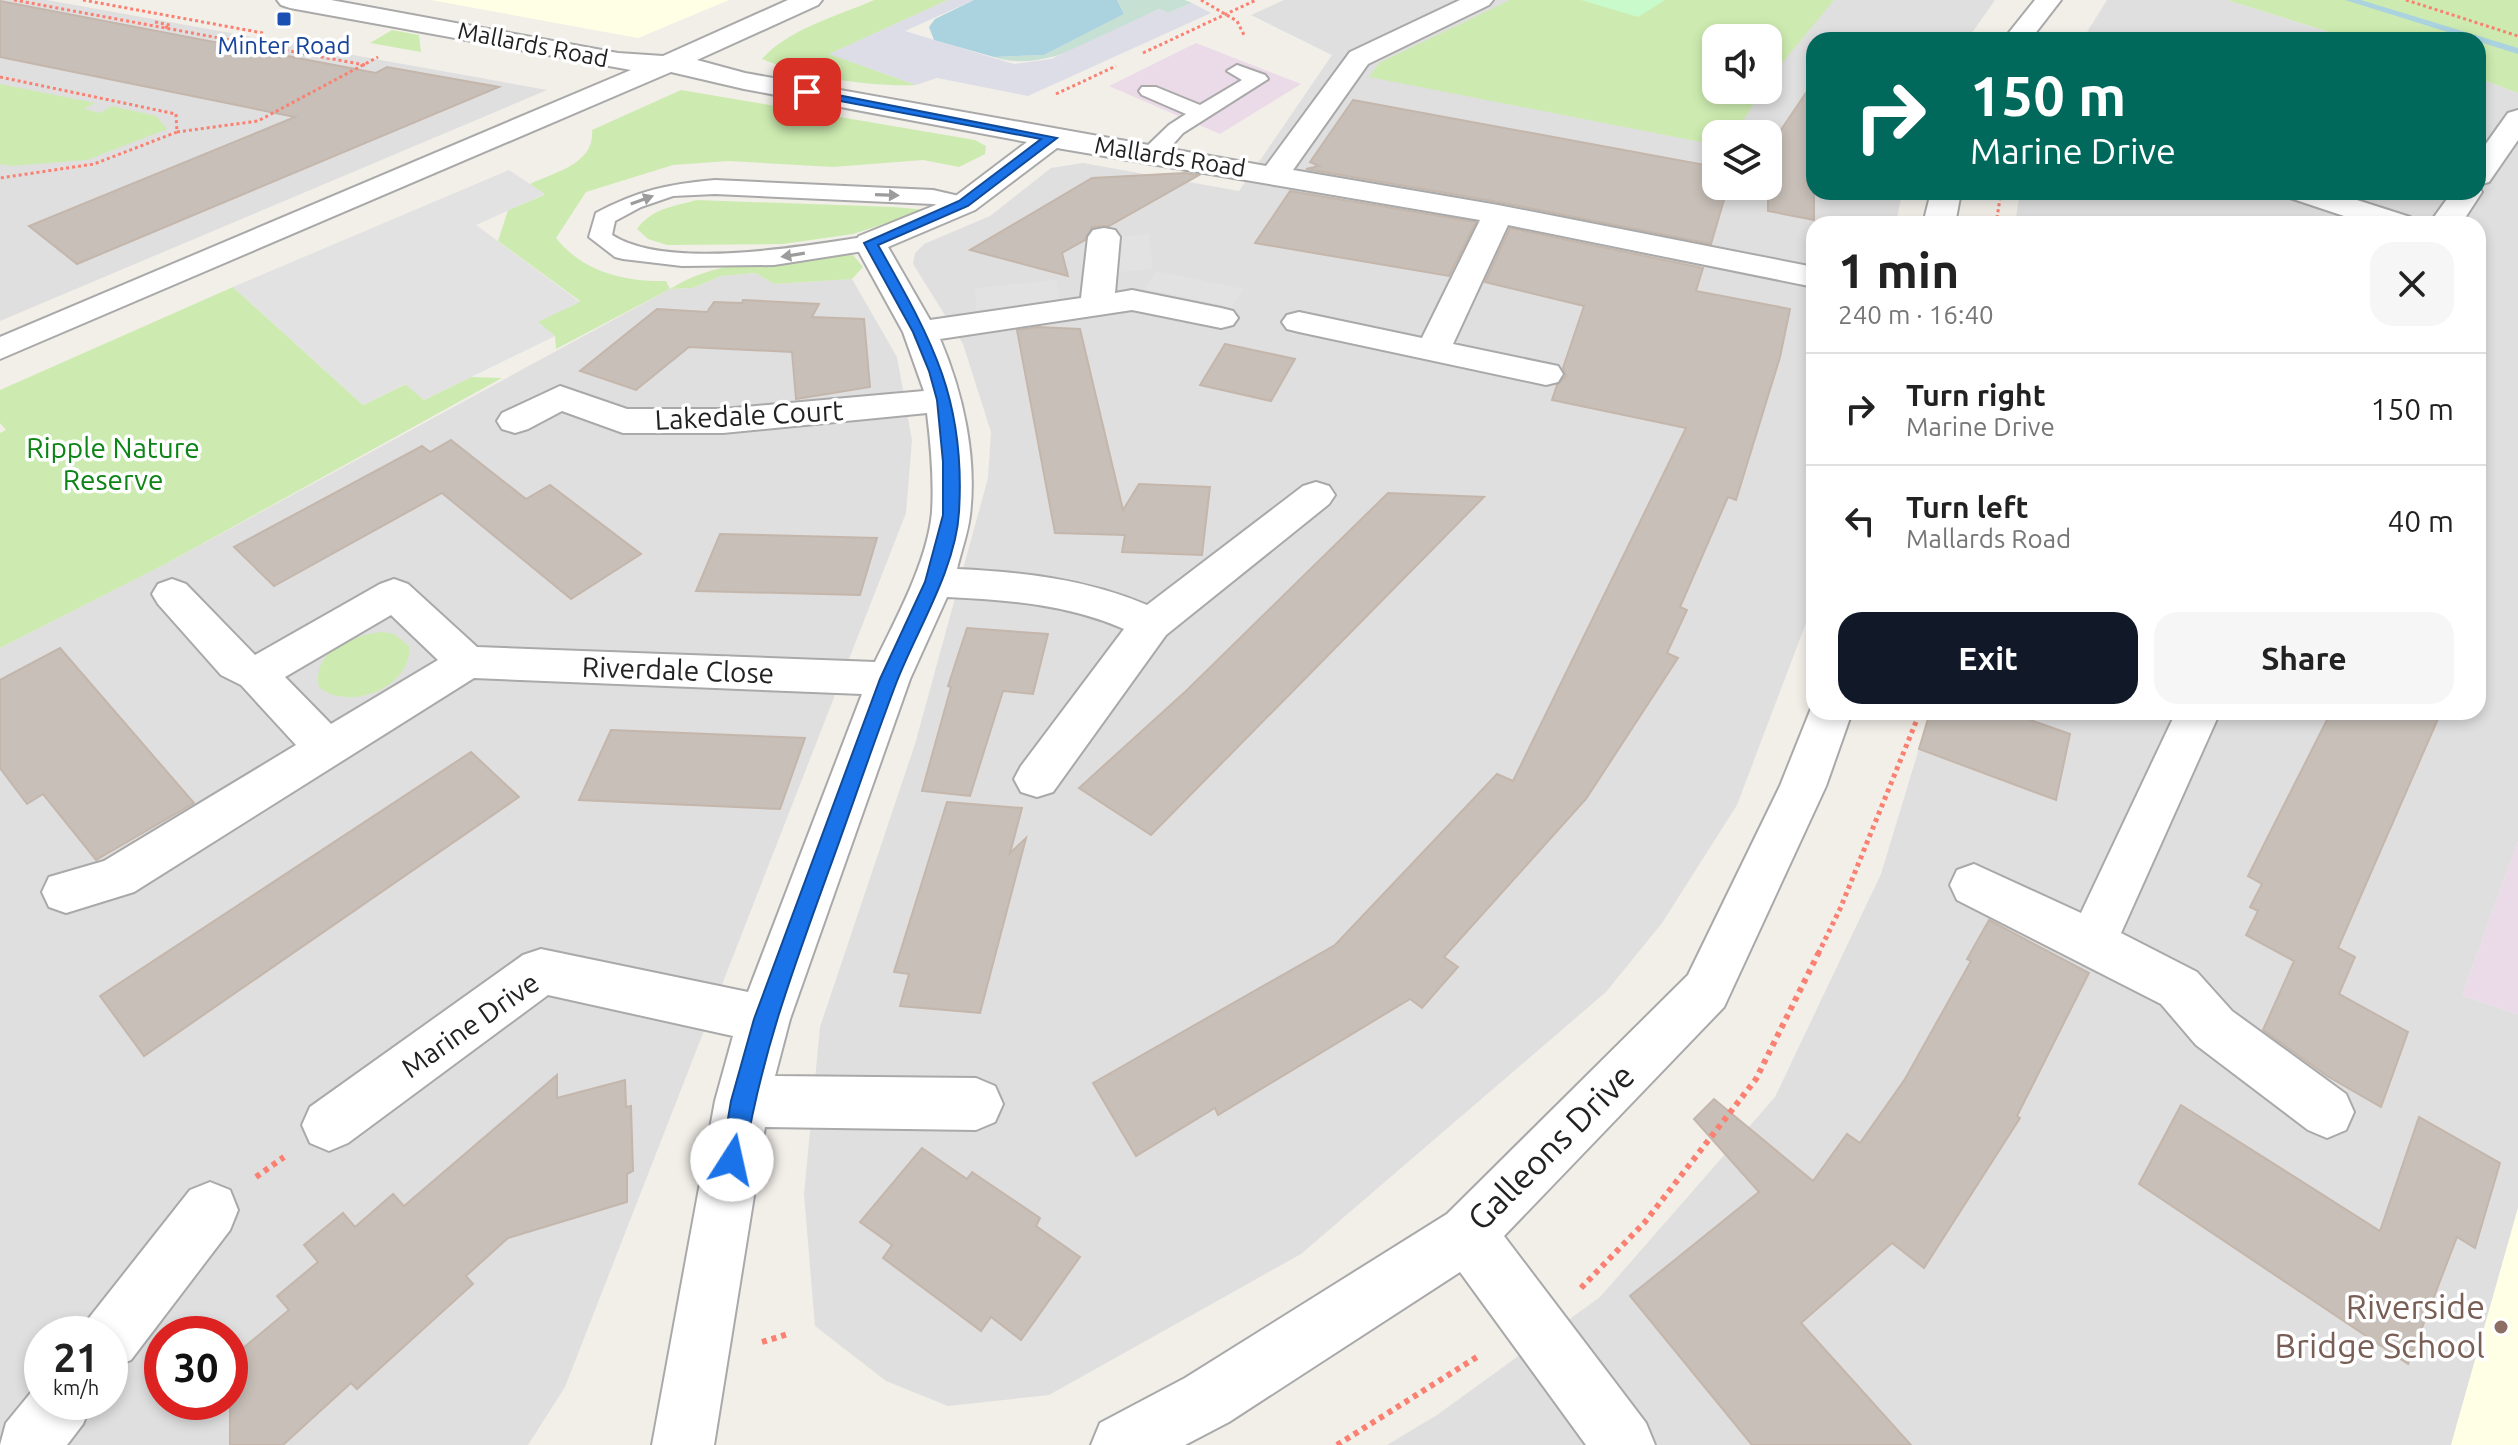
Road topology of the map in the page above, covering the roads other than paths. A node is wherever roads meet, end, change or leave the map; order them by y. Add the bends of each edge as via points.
1 (290, 0) edge
2 (809, 0) edge
3 (1480, 0) edge
4 (2040, 1) edge
5 (2021, 32) edge
6 (666, 62) junction
7 (1237, 71) dead end
8 (1149, 91) dead end
9 (1201, 113) junction
10 (2518, 119) edge
11 (1051, 138) junction
12 (1152, 154) junction
13 (2486, 165) edge
14 (1275, 174) junction
15 (2326, 200) edge
16 (964, 204) junction
17 (1498, 214) junction
18 (2374, 216) edge
19 (1104, 237) dead end
20 (870, 243) junction
21 (1806, 275) edge
22 (1097, 305) junction
23 (1221, 318) dead end
24 (1299, 322) dead end
25 (920, 332) junction
26 (0, 349) edge
27 (1434, 349) junction
28 (1546, 374) dead end
29 (944, 400) junction
30 (515, 421) dead end
31 (1316, 495) dead end
32 (933, 582) junction
33 (172, 594) dead end
34 (1151, 624) junction
35 (467, 662) junction
36 (256, 674) junction
37 (889, 679) junction
38 (1827, 720) edge
39 (2190, 720) edge
40 (327, 749) junction
41 (1037, 779) dead end
42 (1974, 885) dead end
43 (66, 892) dead end
44 (2092, 942) junction
45 (764, 1019) junction
46 (742, 1101) junction
47 (976, 1104) dead end
48 (2327, 1112) dead end
49 (329, 1125) road end
50 (210, 1210) road end
51 (1467, 1234) junction
52 (128, 1316) edge
53 (47, 1420) edge
54 (28, 1445) edge
55 (683, 1445) edge
56 (1122, 1445) edge
57 (1624, 1445) edge

1 - 6 street, Mallards Road via 618,61
2 - 6 street
3 - 14 street via 1359,58
4 - 5 street
6 - 11 street, Mallards Road
6 - 26 street
7 - 9 lane via 1258,79
8 - 9 lane
9 - 12 lane
10 - 13 street
11 - 12 street, Mallards Road
11 - 16 street
12 - 14 street, Mallards Road
14 - 17 street, Mallards Road
15 - 18 street
16 - 20 street
20 -> 16 lane via 774,258 682,259 623,252 600,237 604,218 671,190 715,187 917,196
17 - 21 street, Mallards Road
17 - 27 street
19 - 22 street
20 - 25 street
22 - 23 street via 1132,300
22 - 25 street
24 - 27 street
25 - 29 street
27 - 28 street
29 - 30 street, Lakedale Court via 723,421 623,421 560,397
29 - 32 street via 951,515
31 - 34 street
32 - 34 street via 1015,586 1098,601
32 - 37 street
33 - 36 street via 236,664
34 - 41 street
35 - 36 street via 394,594
35 - 37 street, Riverdale Close
35 - 40 street
36 - 40 street
37 - 45 street
38 - 51 street, Galleons Drive via 1803,786 1706,991
39 - 44 street
40 - 43 street via 117,878
42 - 44 street
44 - 48 street via 2179,988 2214,1028
45 - 46 street
45 - 49 street, Marine Drive via 541,971
46 - 47 street
46 - 55 street
50 - 52 street
51 - 56 street, Galleons Drive via 1207,1400
51 - 57 street
53 - 54 street

